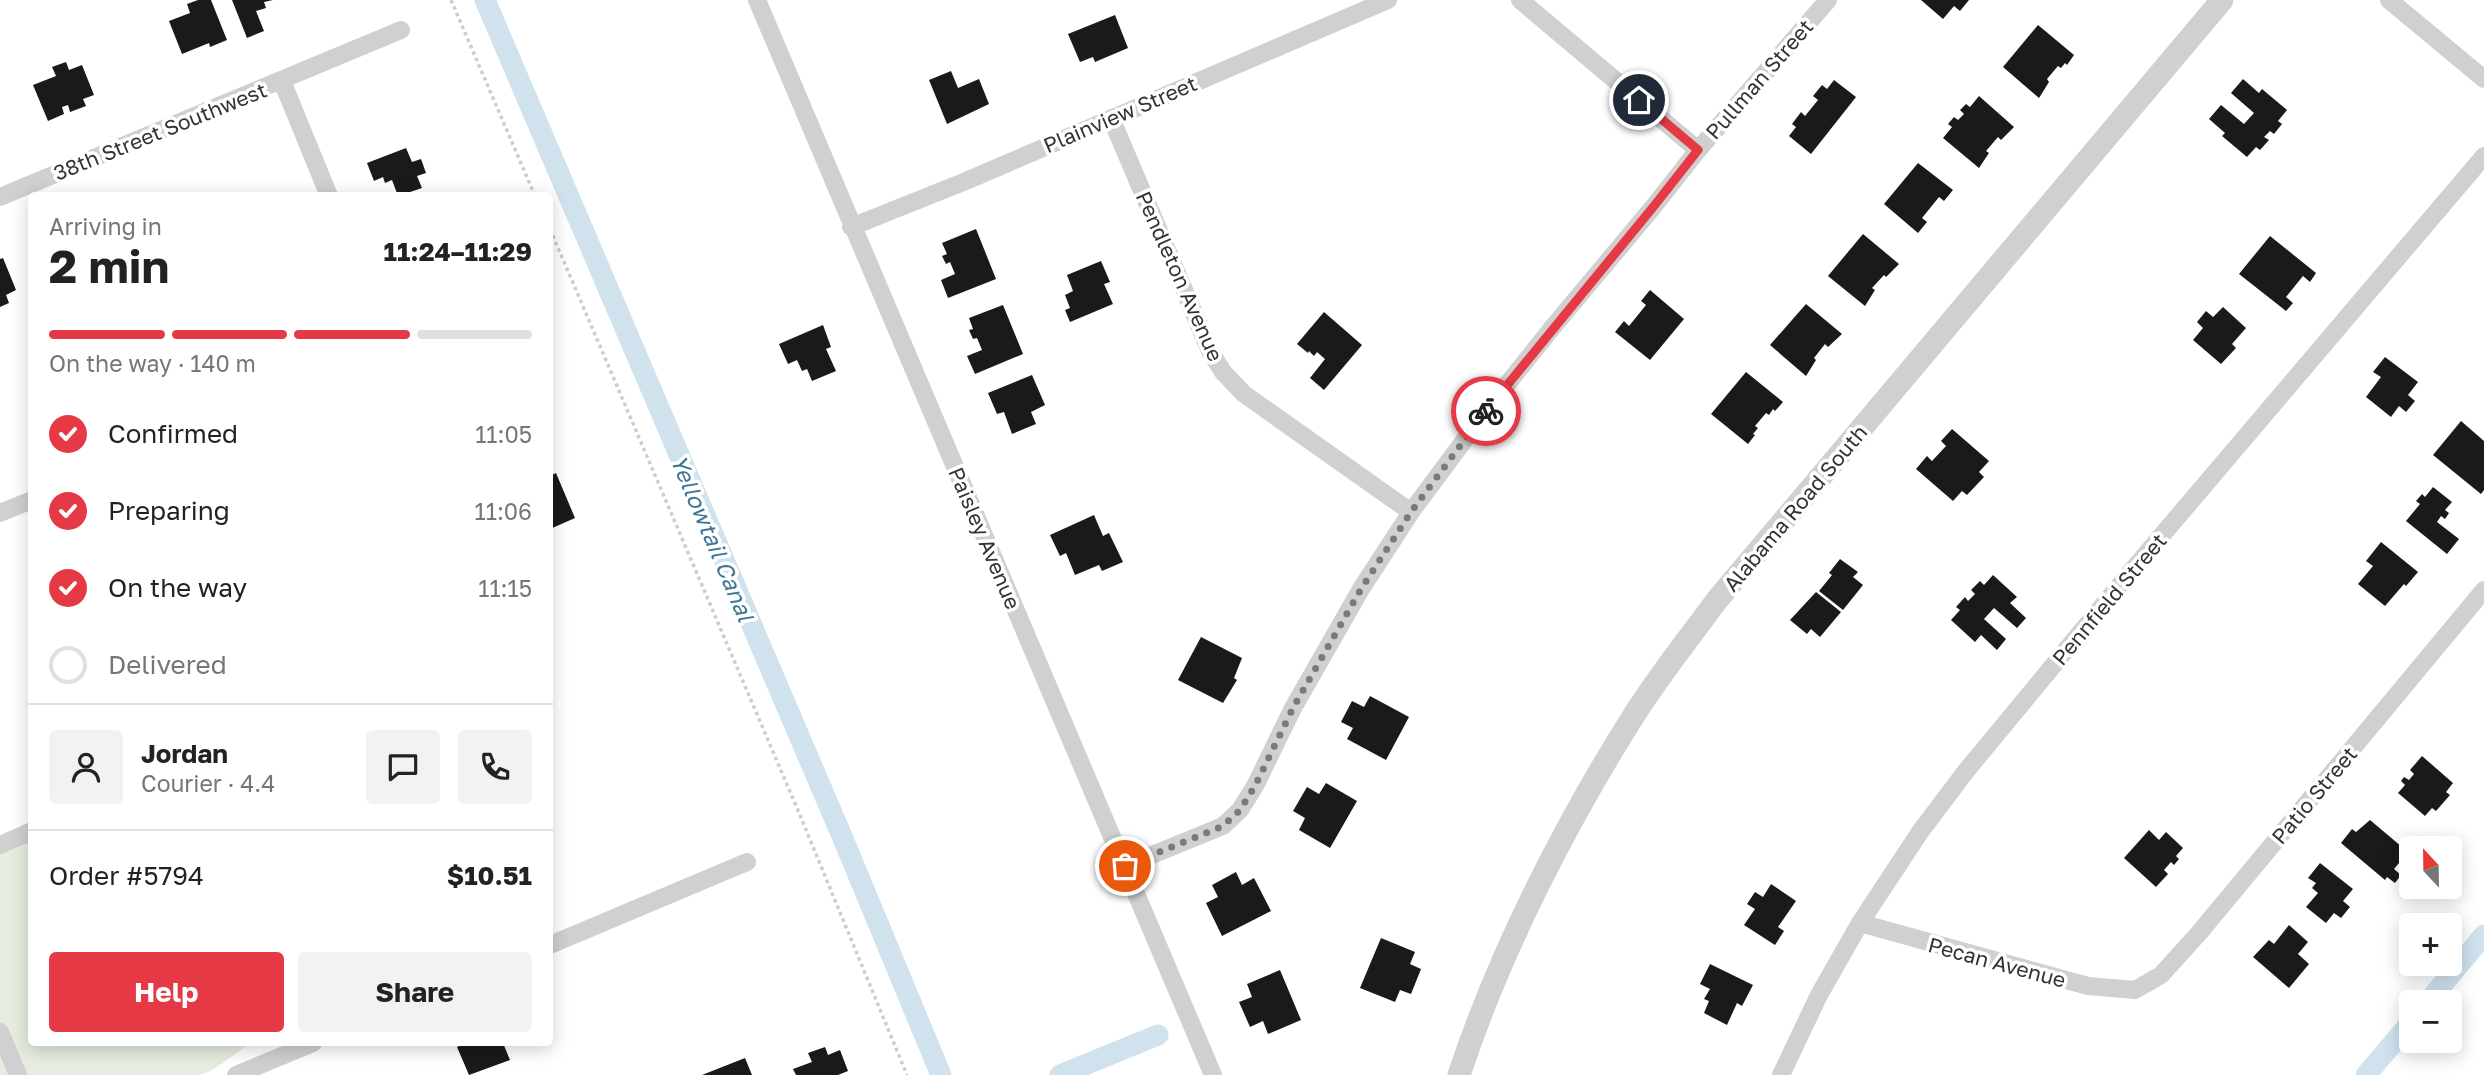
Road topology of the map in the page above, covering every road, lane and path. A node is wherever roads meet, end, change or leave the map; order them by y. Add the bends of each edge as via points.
1 (452, 0) edge
2 (757, 0) edge
3 (1388, 0) edge
4 (1520, 0) edge
5 (1828, 0) edge
6 (2222, 0) edge
7 (2389, 0) edge
8 (401, 30) dead end
9 (2484, 79) edge
10 (282, 82) junction
11 (1111, 118) junction
12 (1698, 150) junction
13 (2484, 156) edge
14 (327, 192) edge
15 (534, 192) edge
16 (0, 197) edge
17 (851, 227) junction
18 (553, 236) edge
19 (28, 502) edge
20 (1411, 512) junction
21 (0, 513) edge
22 (2484, 590) edge
23 (28, 833) edge
24 (0, 845) edge
25 (747, 862) dead end
26 (1125, 866) junction
27 (1860, 923) junction
28 (553, 944) edge
29 (2135, 990) joint
30 (0, 1032) edge
31 (306, 1046) edge
32 (18, 1075) edge
33 (236, 1075) edge
34 (907, 1075) edge
35 (1213, 1075) edge
36 (1459, 1075) edge
37 (1781, 1075) edge

1 - 15 path
2 - 17 street, Paisley Avenue
3 - 11 street, Plainview Street
4 - 12 street
5 - 12 street, Pullman Street
6 - 36 street, Alabama Road South via 1717,600 1672,660 1636,712 1535,891
7 - 9 street
8 - 10 street, 38th Street Southwest
10 - 14 street
10 - 16 street, 38th Street Southwest
11 - 17 street, Plainview Street
11 - 20 street, Pendleton Avenue via 1223,372 1244,394
12 - 20 street, Pullman Street via 1489,407
13 - 27 street, Pennfield Street via 1966,771
17 - 26 street, Paisley Avenue
18 - 34 path
19 - 21 street
20 - 26 street, Pullman Street via 1361,589 1240,810 1223,826
22 - 29 street, Patio Street via 2199,933 2161,975
23 - 24 street
25 - 28 street
26 - 35 street, Paisley Avenue
27 - 29 street, Pecan Avenue via 2088,986
27 - 37 street, Pennfield Street
30 - 32 street
31 - 33 street

